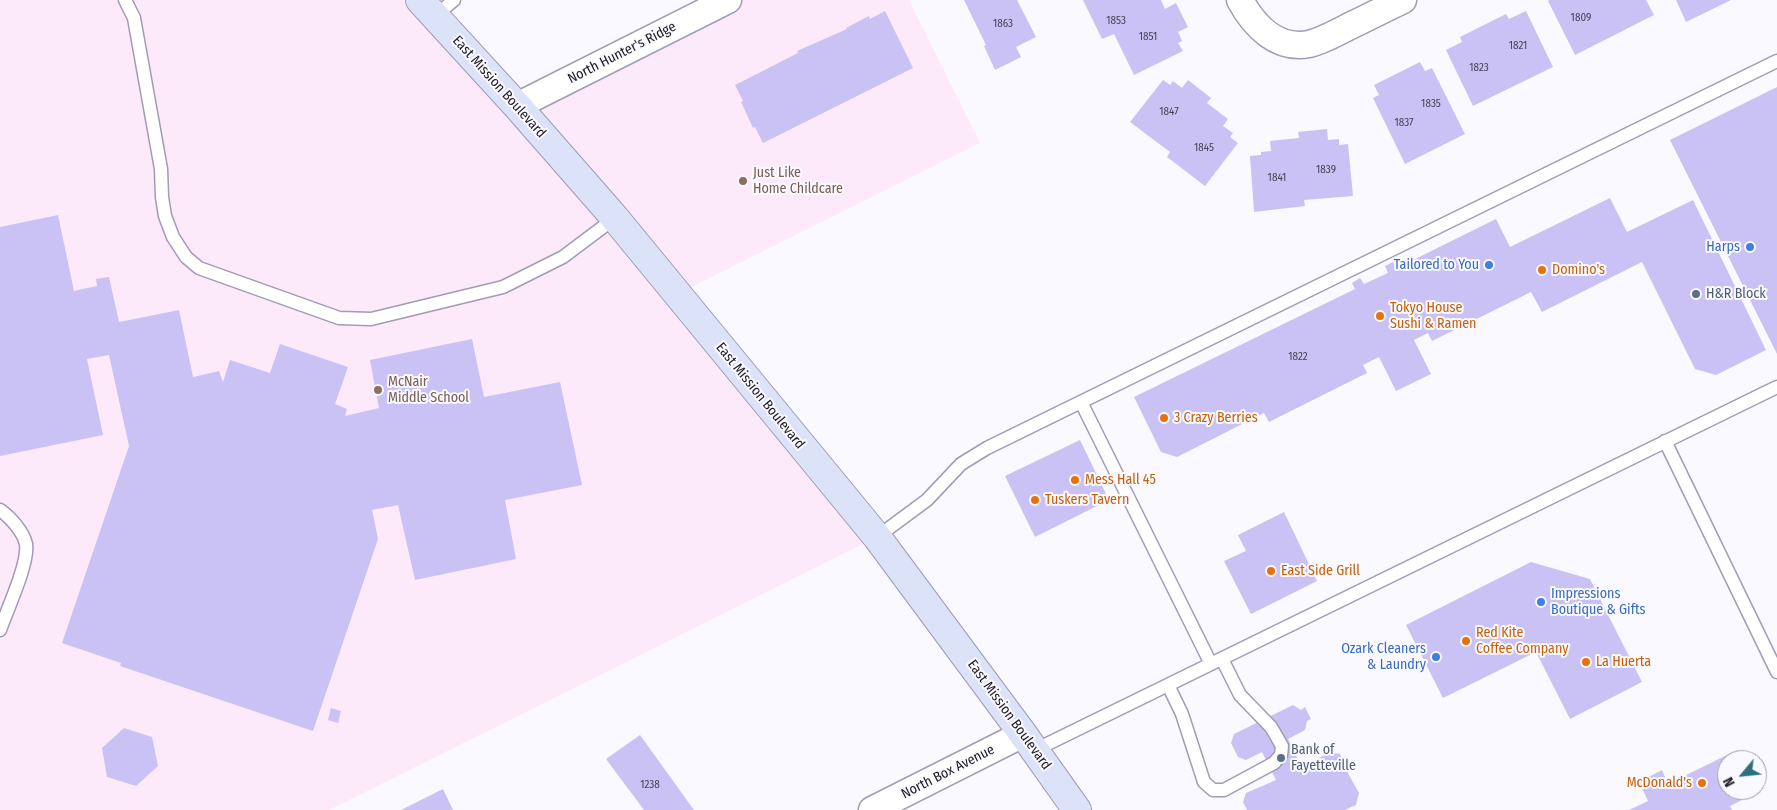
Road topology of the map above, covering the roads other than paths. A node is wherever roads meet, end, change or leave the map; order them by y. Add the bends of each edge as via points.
1 (125, 0) edge
2 (728, 0) edge
3 (1240, 0) edge
4 (1403, 0) edge
5 (436, 5) edge
6 (1777, 61) edge
7 (517, 106) junction
8 (615, 218) junction
9 (1777, 387) edge
10 (1081, 402) junction
11 (1665, 441) junction
12 (0, 510) edge
13 (877, 537) junction
14 (0, 630) edge
15 (1216, 661) junction
16 (1777, 672) edge
17 (1168, 685) junction
18 (1029, 742) junction
19 (872, 810) edge
20 (1077, 810) edge

1 - 8 lane via 134,18 161,169 165,216 186,257 199,268 339,318 370,318 503,287 563,257
2 - 7 street, North Hunter's Ridge
3 - 4 street via 1261,30 1276,40 1309,44
5 - 7 main road, East Mission Boulevard
6 - 10 lane
7 - 8 main road, East Mission Boulevard
8 - 13 main road, East Mission Boulevard
9 - 11 lane
10 - 13 lane via 986,448 961,464 927,500
10 - 15 lane
11 - 15 lane
11 - 16 lane
12 - 14 lane via 17,526 26,543 25,561
13 - 18 main road, East Mission Boulevard
15 - 17 lane
15 - 17 lane via 1240,695 1271,727 1282,746 1281,755 1274,763 1224,790 1213,790 1204,782 1182,714
17 - 18 lane
18 - 19 street, North Box Avenue
18 - 20 main road, East Mission Boulevard

